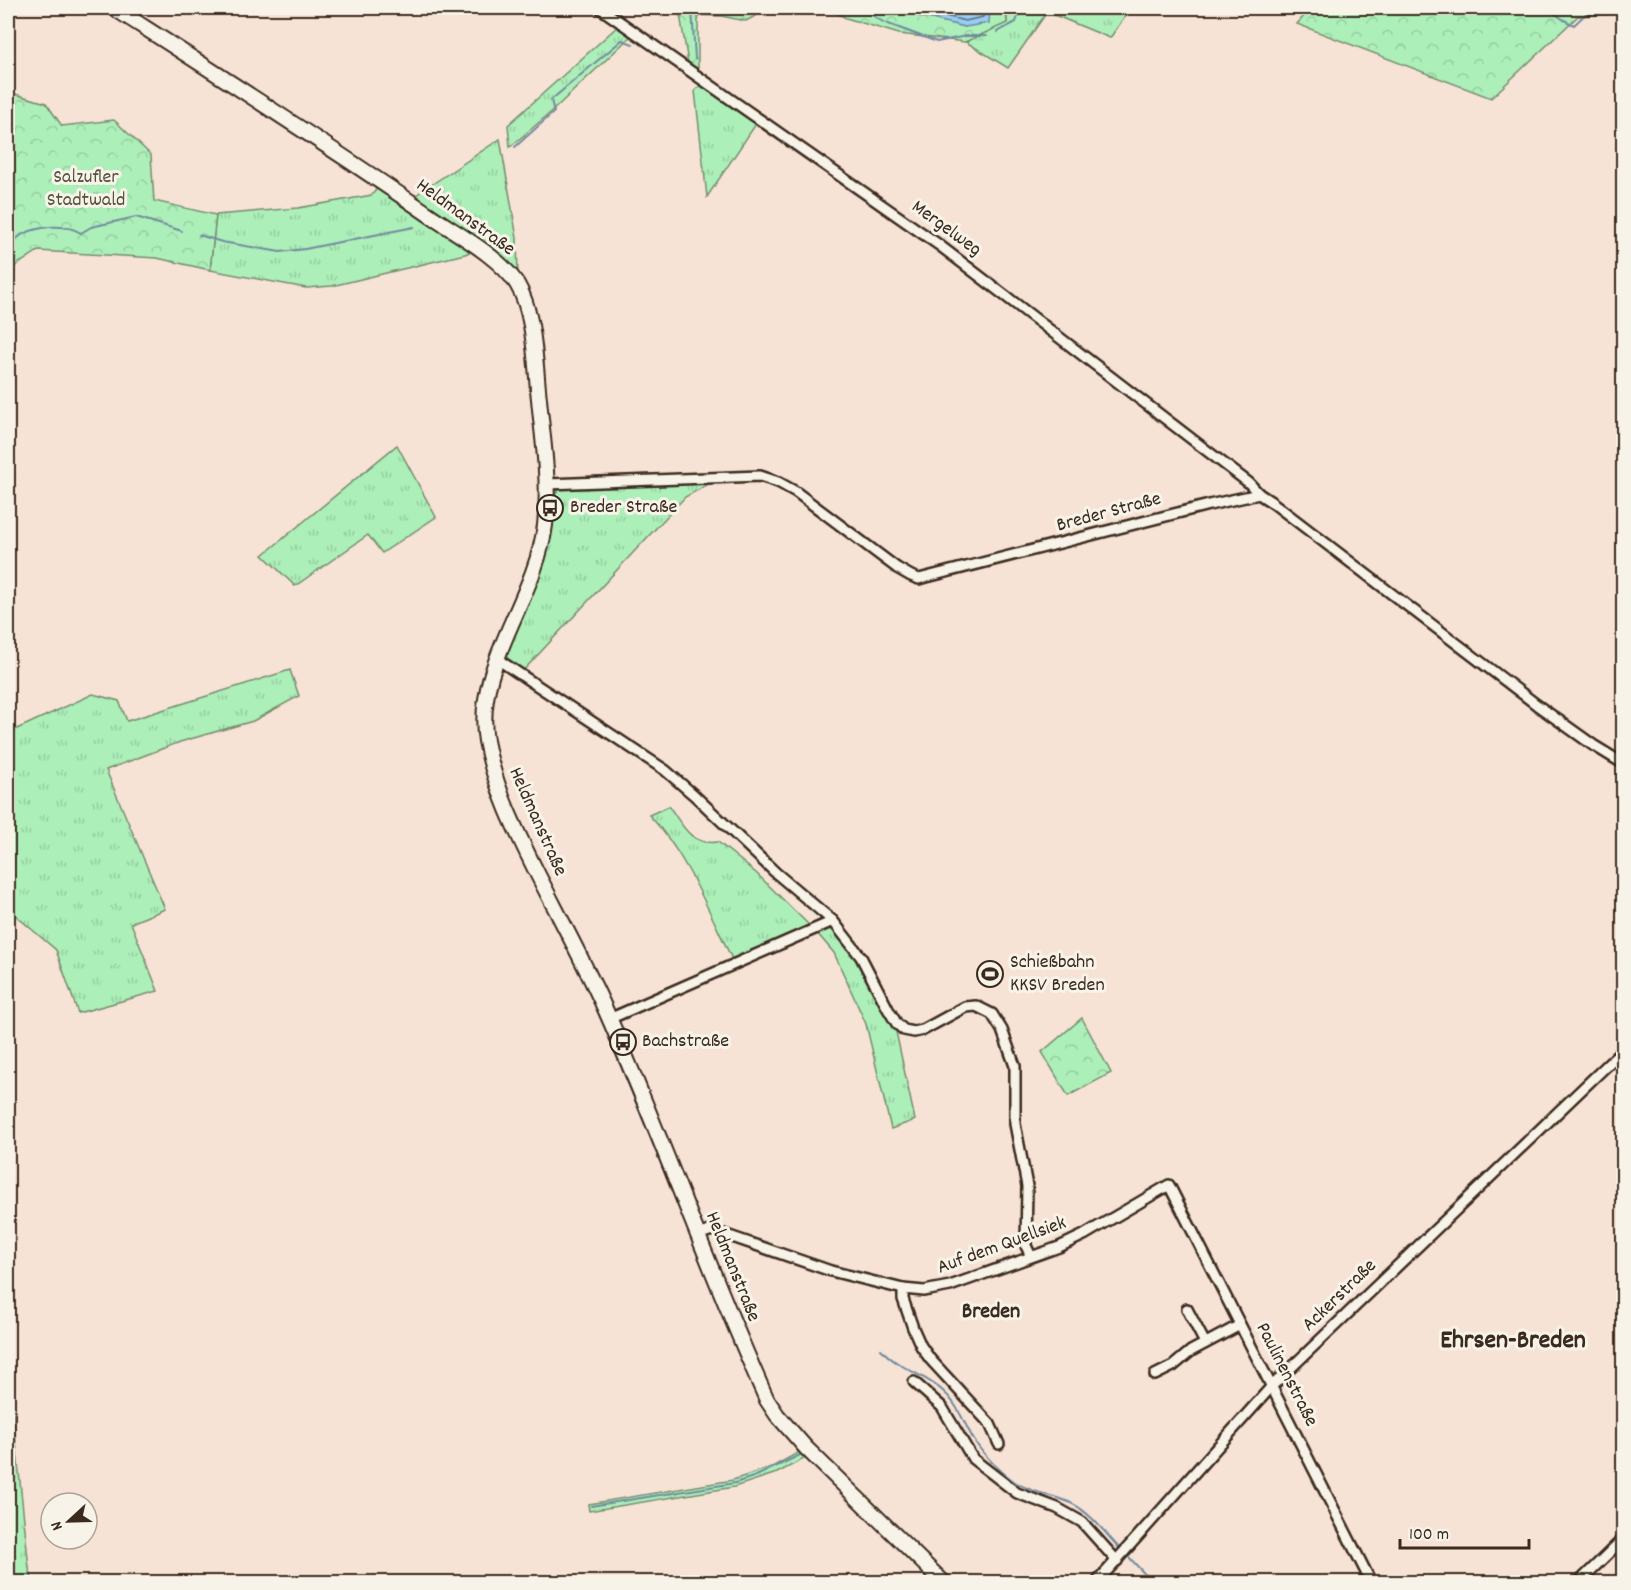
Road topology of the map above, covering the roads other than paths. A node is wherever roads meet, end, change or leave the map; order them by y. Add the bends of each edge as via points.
1 (114, 8) edge
2 (600, 8) edge
3 (548, 484) junction
4 (1259, 494) junction
5 (497, 659) junction
6 (1623, 764) edge
7 (833, 921) junction
8 (609, 1019) junction
9 (1623, 1049) edge
10 (1169, 1185) joint
11 (698, 1234) junction
12 (1030, 1256) junction
13 (903, 1289) junction
14 (1187, 1309) dead end
15 (1240, 1325) junction
16 (1205, 1343) junction
17 (1155, 1375) dead end
18 (915, 1382) dead end
19 (1272, 1386) junction
20 (999, 1444) dead end
21 (1623, 1538) edge
22 (1117, 1561) junction
23 (943, 1582) edge
24 (1097, 1582) edge
25 (1371, 1582) edge
26 (1579, 1582) edge

1 - 3 main road, Heldmanstraße via 398,193 505,268 519,287 527,310
2 - 4 street, Mergelweg via 939,245
3 - 4 street, Breder Straße via 760,476 796,492 897,568 919,579
3 - 5 main road, Heldmanstraße via 543,540 530,582
4 - 6 street via 1537,705
5 - 7 street via 665,770
5 - 8 main road, Heldmanstraße via 489,679 483,720 498,788
7 - 8 street
7 - 12 street via 861,957 888,1009 904,1030 924,1030 965,1007 976,1006 992,1014 1002,1030 1015,1066 1015,1124 1028,1186 1026,1246
8 - 11 main road, Heldmanstraße
9 - 19 street, Ackerstraße
10 - 12 street, Auf dem Quellsiek via 1084,1235
10 - 15 street, Paulinenstraße
11 - 13 street, Auf dem Quellsiek via 712,1230 831,1271
11 - 23 main road, Heldmanstraße via 758,1380 777,1416
12 - 13 street, Auf dem Quellsiek via 950,1286 924,1291
13 - 20 street via 903,1299 921,1346 990,1424
14 - 16 street
15 - 16 street
15 - 19 street, Paulinenstraße
16 - 17 street
18 - 22 street via 942,1407 974,1459 1017,1493 1082,1522
19 - 22 street, Ackerstraße
19 - 25 street, Paulinenstraße
21 - 26 street
22 - 24 street, Ackerstraße

